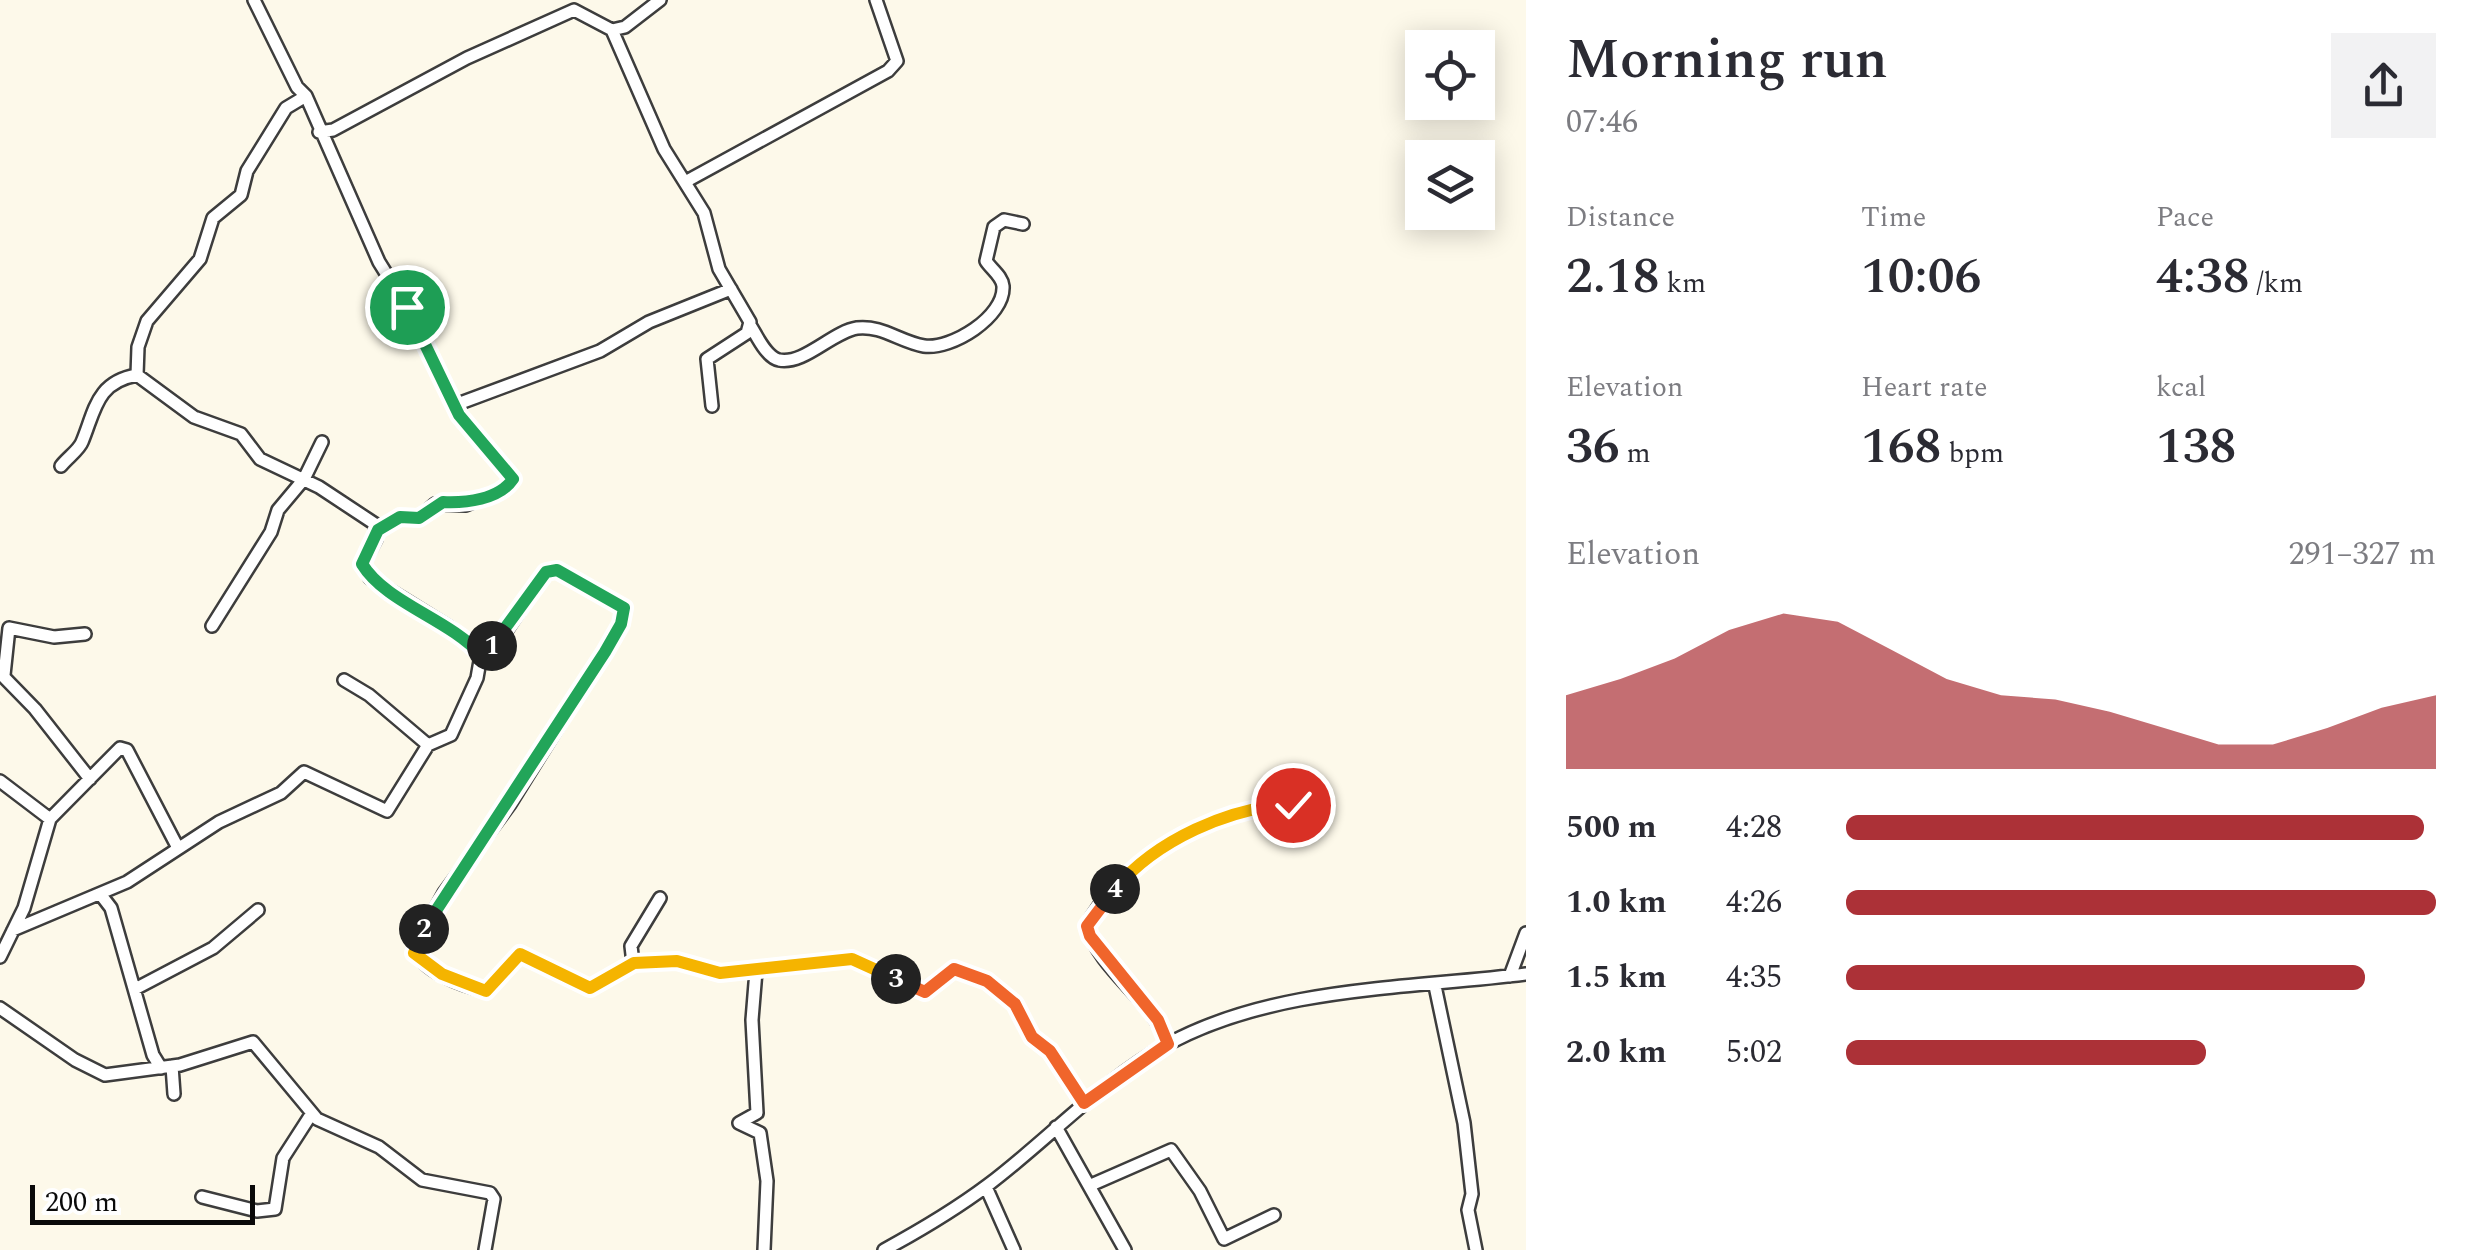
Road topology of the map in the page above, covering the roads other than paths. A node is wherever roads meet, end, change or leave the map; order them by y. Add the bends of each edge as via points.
1 (254, 0) edge
2 (660, 0) edge
3 (876, 0) edge
4 (612, 30) junction
5 (306, 96) junction
6 (319, 132) junction
7 (684, 182) junction
8 (1023, 224) dead end
9 (730, 289) junction
10 (750, 325) junction
11 (136, 374) junction
12 (456, 405) junction
13 (712, 406) dead end
14 (322, 442) dead end
15 (61, 466) dead end
16 (304, 479) junction
17 (378, 530) junction
18 (212, 626) dead end
19 (86, 634) dead end
20 (481, 655) junction
21 (2, 674) edge
22 (344, 680) dead end
23 (428, 745) junction
24 (90, 778) junction
25 (0, 781) edge
26 (1293, 805) dead end
27 (50, 819) junction
28 (178, 848) junction
29 (101, 895) junction
30 (660, 898) dead end
31 (258, 910) dead end
32 (13, 930) junction
33 (1526, 933) edge
34 (0, 957) edge
35 (634, 963) junction
36 (756, 972) junction
37 (1526, 974) edge
38 (1510, 976) junction
39 (1435, 986) junction
40 (135, 989) junction
41 (0, 1008) edge
42 (1168, 1044) junction
43 (166, 1067) junction
44 (174, 1094) dead end
45 (1084, 1103) junction
46 (312, 1113) junction
47 (757, 1113) junction
48 (1056, 1127) junction
49 (760, 1133) junction
50 (1091, 1185) junction
51 (986, 1187) junction
52 (202, 1197) dead end
53 (1274, 1215) dead end
54 (1473, 1248) edge
55 (485, 1250) edge
56 (764, 1250) edge
57 (884, 1250) edge
58 (1014, 1250) edge
59 (1124, 1250) edge

1 - 5 street
2 - 4 street via 625,28
3 - 7 street via 898,60 888,71
4 - 6 street via 574,10
4 - 7 street
5 - 6 street
5 - 11 street via 286,108 247,171 241,195 213,218 200,258 147,321
6 - 12 street via 378,262
7 - 9 street via 704,213
8 - 10 street via 1004,220 994,226 986,261 1002,280 1001,295 986,319 952,342 923,346 857,328 779,360
9 - 10 street
9 - 12 street via 649,322 600,351
10 - 13 street via 707,359
11 - 15 street via 101,394 81,447
11 - 16 street via 194,417 240,434 260,459
12 - 17 street via 470,434 512,476 510,485 466,505 435,504 419,518 400,517
14 - 16 street
16 - 17 street
16 - 18 street via 278,510
17 - 20 street via 362,564 370,578 449,626
19 - 21 street via 9,628
20 - 23 street via 451,735
20 - 35 street via 500,640 546,572 557,570 624,608 605,652 494,828 444,893 414,953 442,974 486,991 520,954 590,988
21 - 24 street
22 - 23 street
23 - 28 street via 386,810 304,772 281,793
24 - 27 street
24 - 28 street via 120,748 127,750
25 - 27 street
26 - 42 street via 1237,814 1156,850 1091,918 1087,926 1096,948 1158,1020
27 - 32 street
28 - 29 street
29 - 32 street
29 - 40 street
30 - 35 street via 631,946
31 - 40 street via 213,948
32 - 34 street
33 - 38 street
35 - 36 street via 677,961 720,973
36 - 45 street via 852,959 925,992 954,969 987,981 1015,1004
36 - 47 street
37 - 38 street
38 - 39 street
39 - 42 street via 1264,1007
39 - 54 street via 1464,1124
40 - 43 street
41 - 43 street via 105,1074
42 - 45 street
43 - 44 street
43 - 46 street via 253,1042
45 - 48 street
46 - 52 street via 284,1158 275,1209
46 - 55 street via 379,1147 422,1180 490,1193
47 - 49 street
47 - 49 street via 739,1124
48 - 50 street
48 - 51 street
49 - 56 street via 767,1181
50 - 53 street via 1171,1150 1224,1239
50 - 59 street
51 - 57 street
51 - 58 street

